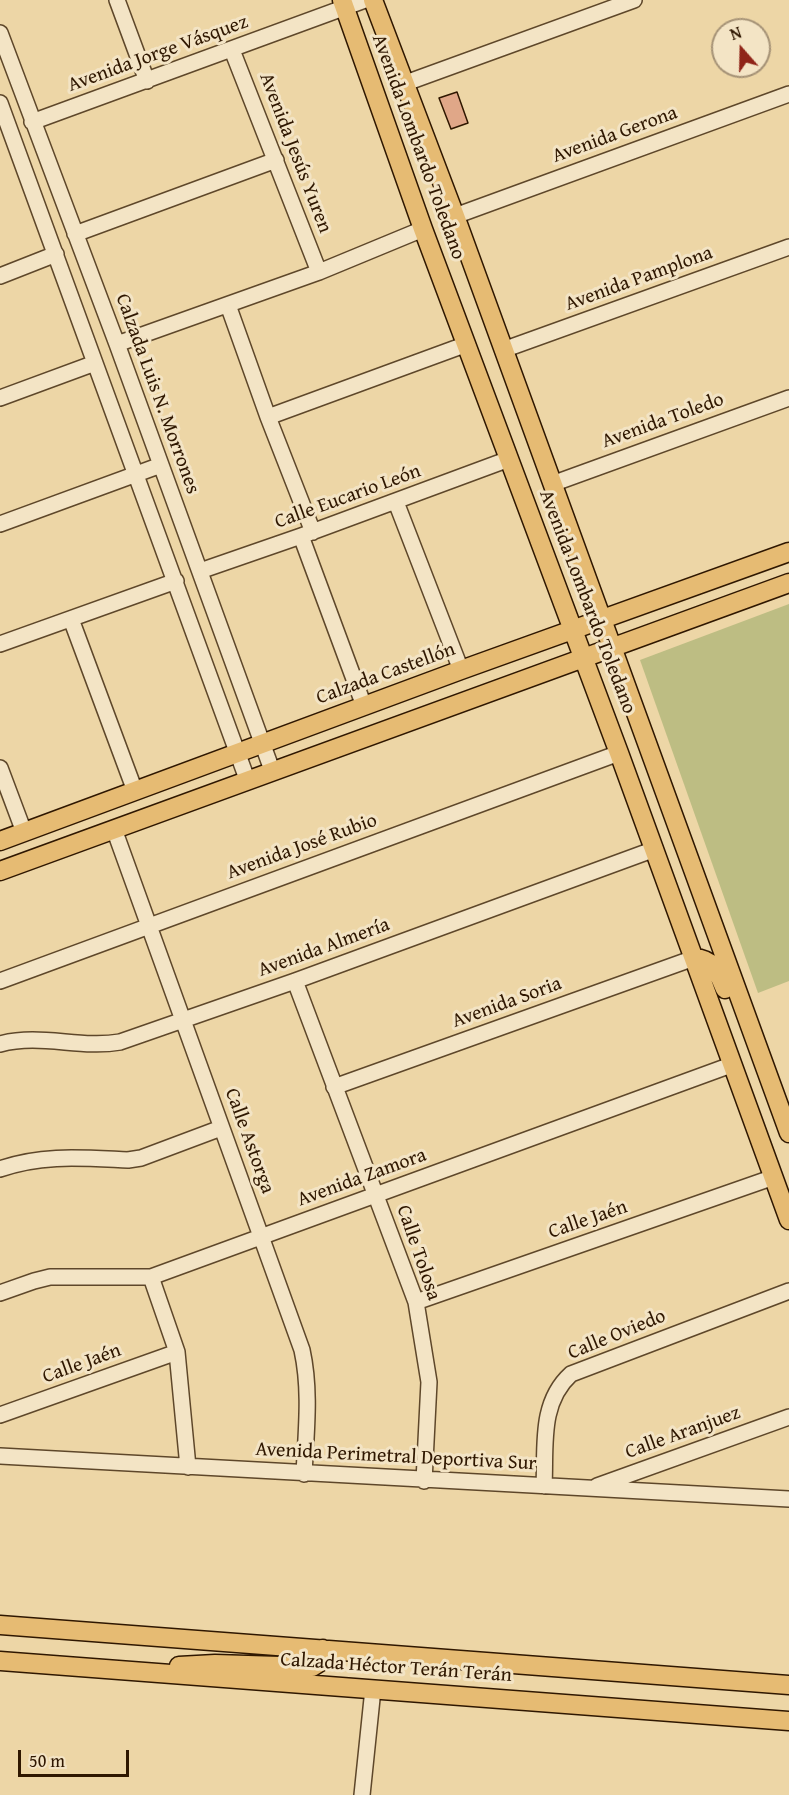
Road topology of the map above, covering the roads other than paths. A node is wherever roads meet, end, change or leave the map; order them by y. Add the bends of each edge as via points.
1 (117, 0) edge
2 (365, 0) edge
3 (373, 0) edge
4 (634, 0) edge
5 (343, 4) edge
6 (0, 33) edge
7 (232, 50) junction
8 (147, 81) junction
9 (403, 84) junction
10 (789, 94) edge
11 (0, 103) edge
12 (32, 122) junction
13 (6, 140) edge
14 (276, 160) junction
15 (455, 216) junction
16 (423, 229) junction
17 (75, 234) junction
18 (789, 247) edge
19 (56, 254) junction
20 (318, 272) junction
21 (0, 276) edge
22 (228, 305) junction
23 (117, 344) junction
24 (467, 344) junction
25 (503, 350) junction
26 (95, 363) junction
27 (0, 398) edge
28 (789, 398) edge
29 (268, 417) junction
30 (509, 459) junction
31 (161, 465) junction
32 (135, 474) junction
33 (552, 484) junction
34 (396, 501) junction
35 (0, 524) edge
36 (307, 534) junction
37 (789, 552) edge
38 (200, 571) junction
39 (176, 581) junction
40 (789, 583) edge
41 (71, 619) junction
42 (601, 620) junction
43 (572, 630) junction
44 (0, 644) edge
45 (611, 647) junction
46 (582, 657) junction
47 (461, 670) junction
48 (364, 706) junction
49 (263, 744) junction
50 (237, 753) junction
51 (620, 753) junction
52 (0, 768) edge
53 (272, 770) junction
54 (247, 779) junction
55 (135, 791) junction
56 (114, 829) junction
57 (24, 832) junction
58 (0, 841) edge
59 (655, 849) junction
60 (0, 871) edge
61 (709, 914) junction
62 (150, 926) junction
63 (694, 958) junction
64 (0, 981) edge
65 (295, 981) junction
66 (183, 1021) junction
67 (753, 1036) junction
68 (0, 1044) edge
69 (731, 1065) junction
70 (334, 1087) junction
71 (755, 1126) junction
72 (221, 1128) junction
73 (789, 1133) edge
74 (0, 1169) edge
75 (774, 1177) junction
76 (789, 1191) edge
77 (376, 1195) junction
78 (789, 1220) edge
79 (261, 1237) junction
80 (151, 1278) junction
81 (789, 1291) edge
82 (0, 1293) edge
83 (416, 1302) junction
84 (177, 1352) junction
85 (0, 1415) edge
86 (789, 1417) edge
87 (0, 1456) edge
88 (188, 1467) junction
89 (304, 1474) junction
90 (424, 1481) junction
91 (544, 1486) junction
92 (591, 1488) junction
93 (789, 1499) edge
94 (0, 1625) edge
95 (20, 1626) junction
96 (0, 1632) edge
97 (323, 1649) junction
98 (0, 1661) edge
99 (129, 1671) junction
100 (789, 1685) edge
101 (373, 1689) junction
102 (789, 1721) edge
103 (362, 1795) edge

1 - 8 street
2 - 5 street, Avenida Jorge Vásquez
3 - 9 main road, Avenida Lombardo Toledano
4 - 9 street
5 - 7 street, Avenida Jorge Vásquez
5 - 16 main road, Avenida Lombardo Toledano
6 - 12 street, Calzada Luis N. Morrones
7 - 8 street, Avenida Jorge Vásquez
7 - 14 street, Avenida Jesús Yuren
8 - 12 street, Avenida Jorge Vásquez
9 - 15 main road, Avenida Lombardo Toledano
10 - 15 street, Avenida Gerona
11 - 13 street
12 - 17 street, Calzada Luis N. Morrones
13 - 19 street
14 - 17 street
14 - 20 street, Avenida Jesús Yuren
15 - 25 main road, Avenida Lombardo Toledano
16 - 20 street
16 - 24 main road, Avenida Lombardo Toledano
17 - 23 street, Calzada Luis N. Morrones
18 - 25 street, Avenida Pamplona
19 - 21 street
19 - 26 street
20 - 22 street
22 - 23 street
22 - 29 street
23 - 31 street, Calzada Luis N. Morrones
24 - 29 street
24 - 30 main road, Avenida Lombardo Toledano
25 - 33 main road, Avenida Lombardo Toledano
26 - 27 street
26 - 32 street
28 - 33 street, Avenida Toledo
29 - 36 street
30 - 34 street, Calle Eucario León
30 - 43 main road, Avenida Lombardo Toledano
31 - 32 street
31 - 38 street, Calzada Luis N. Morrones
32 - 35 street
32 - 39 street
33 - 42 main road, Avenida Lombardo Toledano
34 - 36 street, Calle Eucario León
34 - 47 street
36 - 38 street, Calle Eucario León
36 - 48 street
37 - 42 main road, Calzada Castellón
38 - 49 street, Calzada Luis N. Morrones
39 - 41 street
39 - 50 street
40 - 45 main road
41 - 44 street
41 - 55 street
42 - 43 main road, Calzada Castellón
42 - 45 main road, Avenida Lombardo Toledano
43 - 46 main road, Avenida Lombardo Toledano
43 - 47 main road, Calzada Castellón
45 - 46 main road
45 - 61 main road, Avenida Lombardo Toledano
46 - 51 main road, Avenida Lombardo Toledano
46 - 53 main road
47 - 48 main road, Calzada Castellón
48 - 49 main road, Calzada Castellón
49 - 50 main road, Calzada Castellón
49 - 53 street, Calzada Luis N. Morrones
50 - 54 street
50 - 55 main road, Calzada Castellón
51 - 59 main road, Avenida Lombardo Toledano
51 - 62 street, Avenida José Rubio
52 - 57 street
53 - 54 main road
54 - 56 main road
55 - 57 main road, Calzada Castellón
56 - 60 main road
56 - 62 street, Calle Astorga
57 - 58 main road, Calzada Castellón
59 - 61 main road via 668,866 687,910
59 - 63 main road, Avenida Lombardo Toledano
59 - 65 street, Avenida Almería
61 - 67 main road, Avenida Lombardo Toledano
62 - 64 street, Avenida José Rubio
62 - 66 street, Calle Astorga
63 - 67 main road via 706,959 715,968 738,1017
63 - 69 main road, Avenida Lombardo Toledano
63 - 70 street, Avenida Soria
65 - 66 street, Avenida Almería
65 - 70 street, Calle Tolosa
66 - 68 street, Avenida Almería via 109,1044 32,1039
66 - 72 street, Calle Astorga
67 - 73 main road, Avenida Lombardo Toledano
69 - 71 main road, Avenida Lombardo Toledano
69 - 77 street, Avenida Zamora
70 - 77 street, Calle Tolosa
71 - 75 main road, Avenida Lombardo Toledano
71 - 76 main road
72 - 74 street via 141,1158 41,1158
72 - 79 street, Calle Astorga
75 - 78 main road, Avenida Lombardo Toledano
75 - 83 street, Calle Jaén
77 - 79 street, Avenida Zamora
77 - 83 street, Calle Tolosa
79 - 80 street, Avenida Zamora
79 - 89 street, Calle Astorga via 307,1373
80 - 82 street, Avenida Zamora via 50,1277
80 - 84 street
81 - 91 street, Calle Oviedo via 571,1374 549,1404
83 - 90 street, Calle Tolosa via 429,1382
84 - 85 street, Calle Jaén
84 - 88 street
86 - 92 street, Calle Aranjuez
87 - 88 street, Avenida Perimetral Deportiva Sur
88 - 89 street, Avenida Perimetral Deportiva Sur
89 - 90 street, Avenida Perimetral Deportiva Sur
90 - 91 street, Avenida Perimetral Deportiva Sur
91 - 92 street, Avenida Perimetral Deportiva Sur
92 - 93 street, Avenida Perimetral Deportiva Sur
94 - 95 main road, Calzada Héctor Terán Terán
95 - 96 main road
95 - 97 main road, Calzada Héctor Terán Terán
97 - 99 main road via 318,1665 306,1668 215,1664
97 - 100 main road, Calzada Héctor Terán Terán
98 - 99 main road, Calzada Héctor Terán Terán
99 - 101 main road, Calzada Héctor Terán Terán
101 - 102 main road, Calzada Héctor Terán Terán
101 - 103 street

